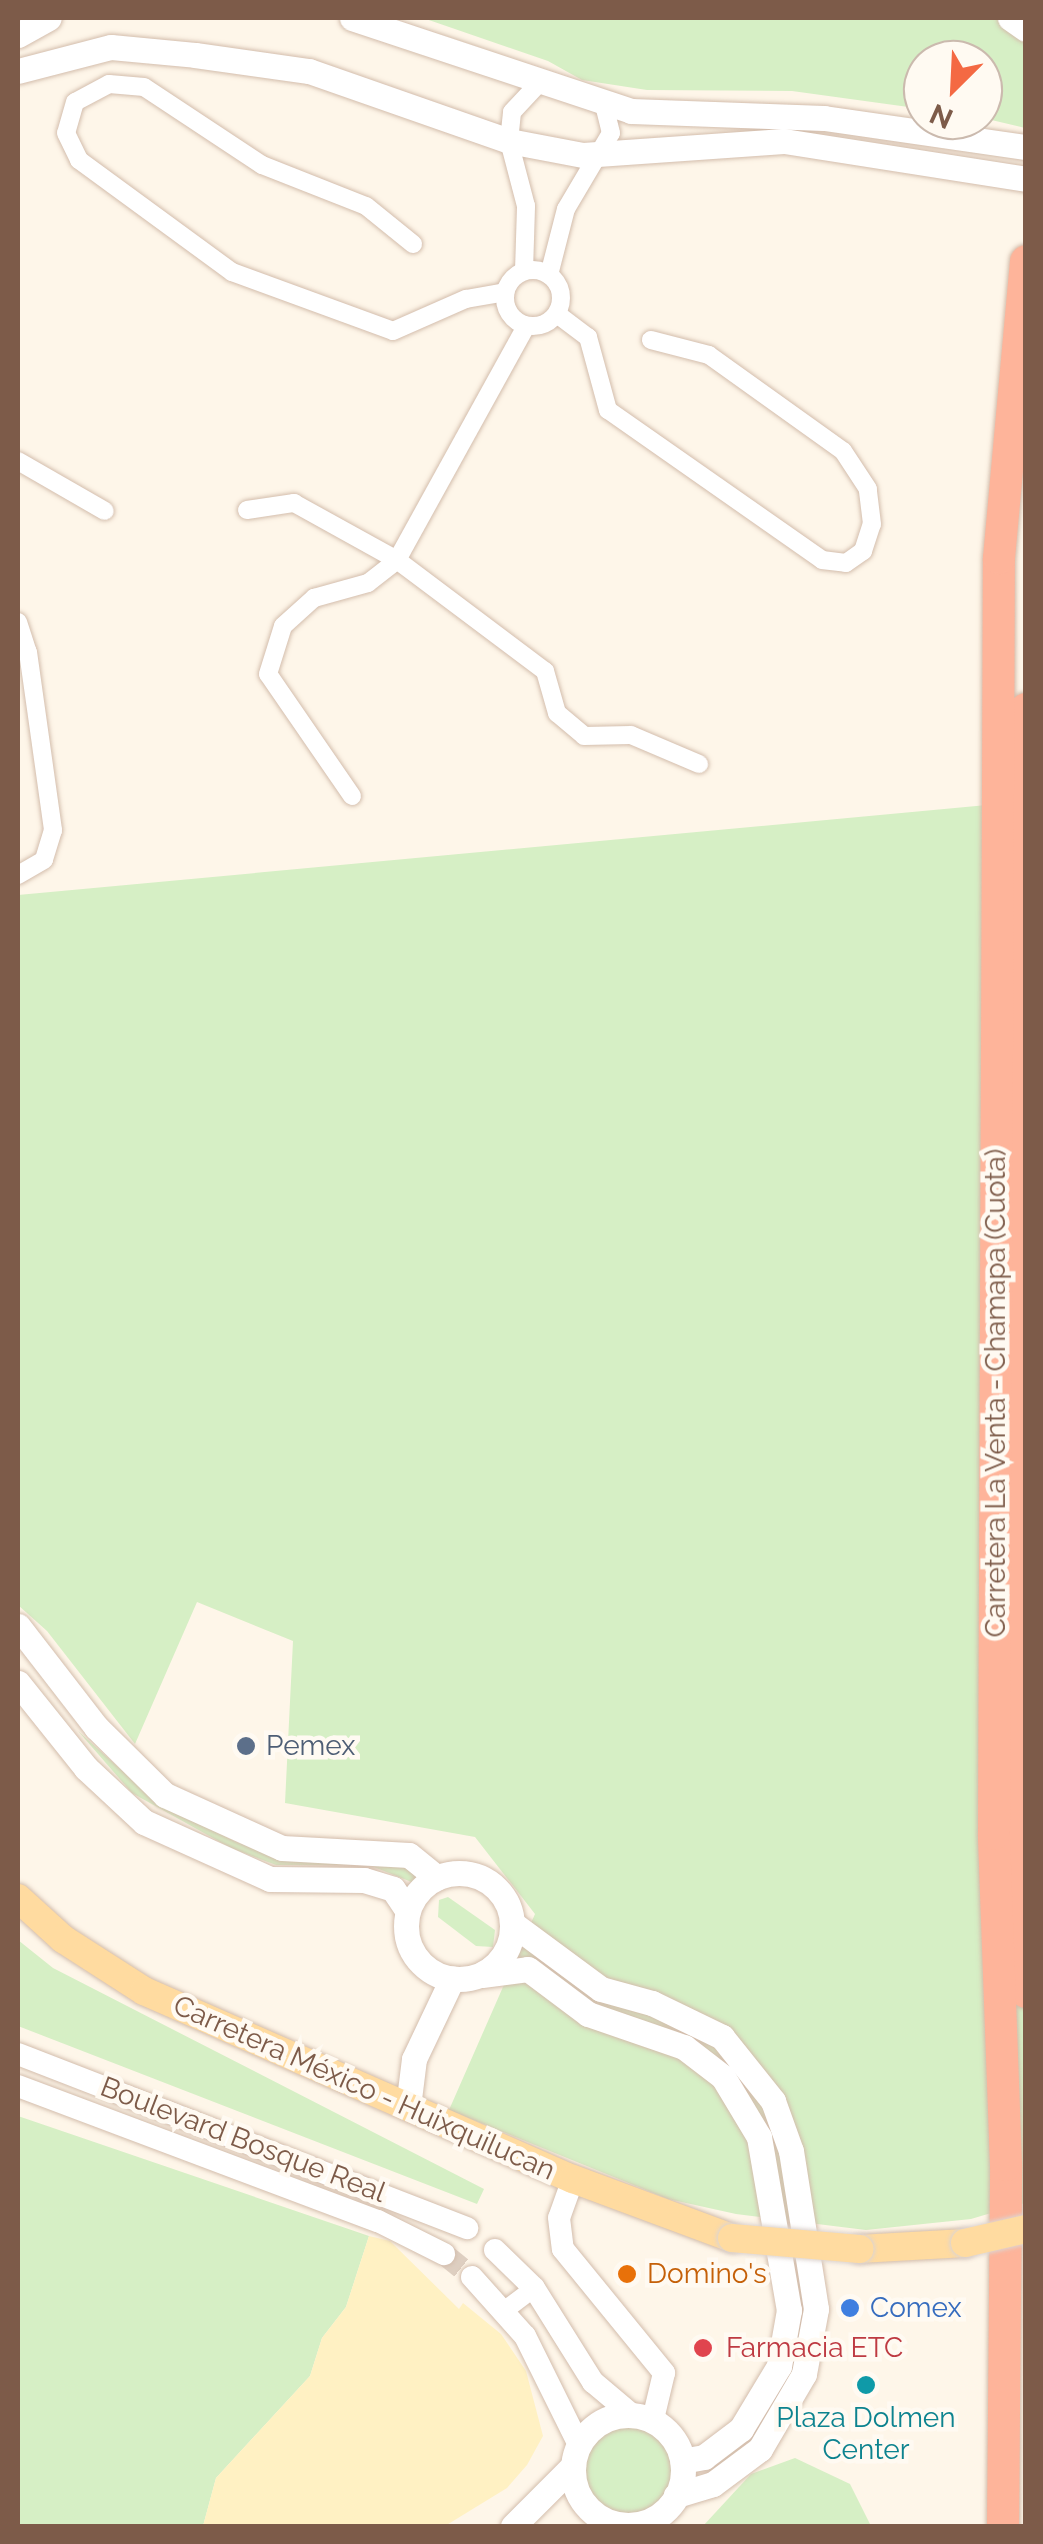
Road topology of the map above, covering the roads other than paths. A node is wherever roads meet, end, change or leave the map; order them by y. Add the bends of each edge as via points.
1 (48, 18) edge
2 (352, 18) edge
3 (1010, 18) edge
4 (1026, 29) edge
5 (18, 35) edge
6 (18, 71) edge
7 (540, 82) junction
8 (604, 105) junction
9 (509, 140) junction
10 (1026, 148) edge
11 (600, 151) junction
12 (1026, 180) edge
13 (412, 244) dead end
14 (1026, 261) edge
15 (524, 271) junction
16 (549, 275) junction
17 (504, 292) junction
18 (556, 314) junction
19 (526, 326) junction
20 (651, 340) dead end
21 (18, 462) edge
22 (247, 510) dead end
23 (105, 511) dead end
24 (397, 560) junction
25 (18, 622) edge
26 (1026, 709) edge
27 (699, 764) dead end
28 (352, 796) dead end
29 (18, 875) edge
30 (18, 1626) edge
31 (18, 1683) edge
32 (437, 1878) junction
33 (18, 1898) edge
34 (407, 1910) junction
35 (512, 1924) junction
36 (482, 1975) junction
37 (452, 1979) junction
38 (1026, 1992) edge
39 (18, 2054) edge
40 (18, 2086) edge
41 (408, 2108) junction
42 (573, 2180) junction
43 (428, 2211) junction
44 (466, 2228) dead end
45 (1026, 2229) edge
46 (412, 2236) junction
47 (495, 2250) dead end
48 (444, 2254) tunnel mouth
49 (472, 2278) tunnel mouth
50 (534, 2288) junction
51 (506, 2310) junction
52 (642, 2416) junction
53 (576, 2455) junction
54 (682, 2460) junction
55 (676, 2495) junction
56 (512, 2526) edge
57 (615, 2526) edge
58 (1003, 2526) edge

1 - 5 main road
2 - 7 main road
3 - 4 main road
6 - 9 main road via 111,47 195,55 310,72 387,93
7 - 8 main road
7 - 9 street via 512,112
8 - 10 main road via 665,116 886,124
8 - 11 street via 610,133
9 - 11 main road via 584,155
9 - 15 street via 526,206
11 - 12 main road via 784,142
11 - 16 street via 566,209
13 - 17 street via 366,206 262,165 144,88 109,84 75,102 66,132 78,160 232,272 393,331 466,299
14 - 58 highway, Carretera La Venta - Chamapa (Cuota) via 1002,478 997,732 994,1834 1006,2165
15 - 16 street
15 - 17 street
16 - 18 street via 561,300
17 - 19 street via 513,319
18 - 19 street via 543,325
18 - 20 street via 588,337 608,410 822,560 846,563 863,552 872,524 868,488 842,451 708,355
19 - 24 street
21 - 23 street
22 - 24 street via 294,504
24 - 27 street via 545,671 557,714 584,736 631,735
24 - 28 street via 368,584 314,598 284,626 268,674
25 - 29 street via 53,830 44,860
26 - 38 highway, Carretera La Venta - Chamapa (Cuota)
30 - 32 main road via 96,1727 165,1795 282,1848 409,1855
31 - 34 main road via 86,1768 144,1822 270,1879 364,1880 392,1889
32 - 34 main road
32 - 35 main road via 462,1873 487,1881 505,1899
33 - 41 main road, Carretera México - Huixquilucan via 63,1939 144,1992
34 - 37 main road via 410,1947 422,1964
35 - 36 main road via 498,1962
35 - 55 main road via 601,1989 652,2002 722,2038 773,2101 791,2152 816,2309 804,2374 760,2448 713,2484
36 - 37 main road
36 - 54 main road via 528,1969 588,2014 684,2047 722,2077 759,2137 789,2310 779,2366 741,2429 704,2458
37 - 41 main road via 414,2059
39 - 43 street, Boulevard Bosque Real
40 - 46 street, Boulevard Bosque Real
41 - 42 main road, Carretera México - Huixquilucan
42 - 45 main road, Carretera México - Huixquilucan, bridge via 732,2238 860,2249 965,2243
42 - 52 street via 559,2218 562,2249 664,2373
43 - 44 street, Boulevard Bosque Real
43 - 46 street
46 - 48 street, Boulevard Bosque Real
47 - 50 street
49 - 51 street
50 - 51 street
50 - 52 street via 584,2371
51 - 53 street via 539,2358
52 - 53 main road via 610,2417
52 - 54 main road via 667,2430
53 - 56 main road
53 - 57 main road via 576,2493 592,2515
54 - 55 main road
55 - 57 main road via 652,2520

